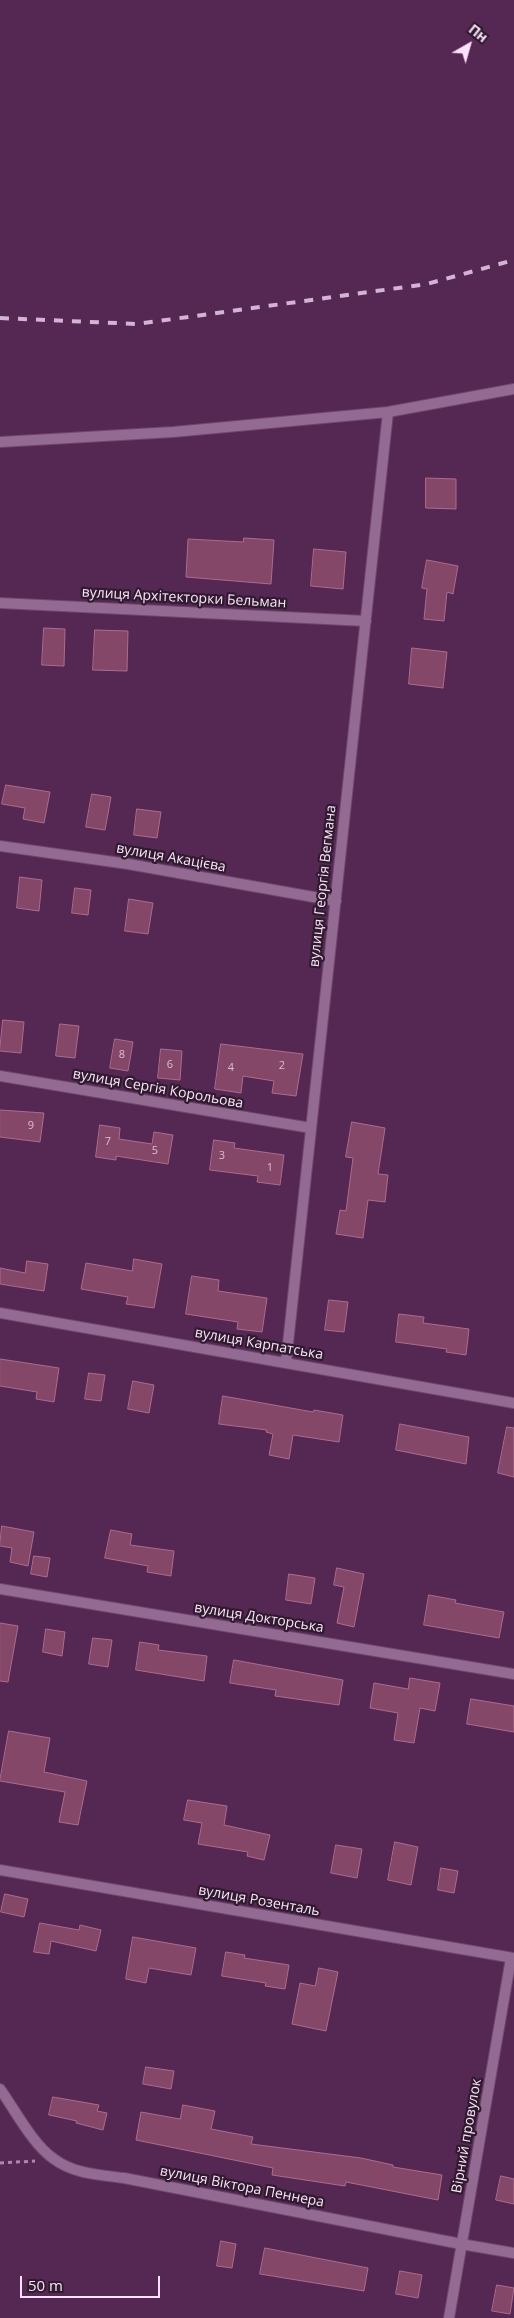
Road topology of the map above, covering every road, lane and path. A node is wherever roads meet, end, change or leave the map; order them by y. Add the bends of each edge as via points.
1 (514, 389) edge
2 (388, 412) junction
3 (0, 442) edge
4 (0, 603) edge
5 (366, 621) junction
6 (0, 846) edge
7 (336, 901) junction
8 (0, 1076) edge
9 (311, 1128) junction
10 (0, 1313) edge
11 (286, 1362) junction
12 (514, 1403) edge
13 (0, 1589) edge
14 (514, 1674) edge
15 (0, 1870) edge
16 (513, 1958) edge
17 (0, 2089) edge
18 (53, 2159) junction
19 (0, 2163) edge
20 (461, 2244) junction
21 (514, 2253) edge
22 (449, 2318) edge

1 - 2 street
2 - 3 street via 173,432
2 - 5 street, вулиця Георгія Вегмана
4 - 5 street, вулиця Архітекторки Бельман
5 - 7 street, вулиця Георгія Вегмана
6 - 7 street, вулиця Акацієва via 128,864
7 - 9 street, вулиця Георгія Вегмана
8 - 9 street, вулиця Сергія Корольова
9 - 11 street, вулиця Георгія Вегмана
10 - 11 street, вулиця Карпатська
11 - 12 street, вулиця Карпатська
13 - 14 street, вулиця Докторська
15 - 16 street, вулиця Розенталь
16 - 20 street, Вірний провулок
17 - 18 street, вулиця Віктора Пеннера via 40,2146
18 - 19 path
18 - 20 street, вулиця Віктора Пеннера via 83,2172
20 - 21 street, вулиця Віктора Пеннера
20 - 22 street, Вірний провулок

